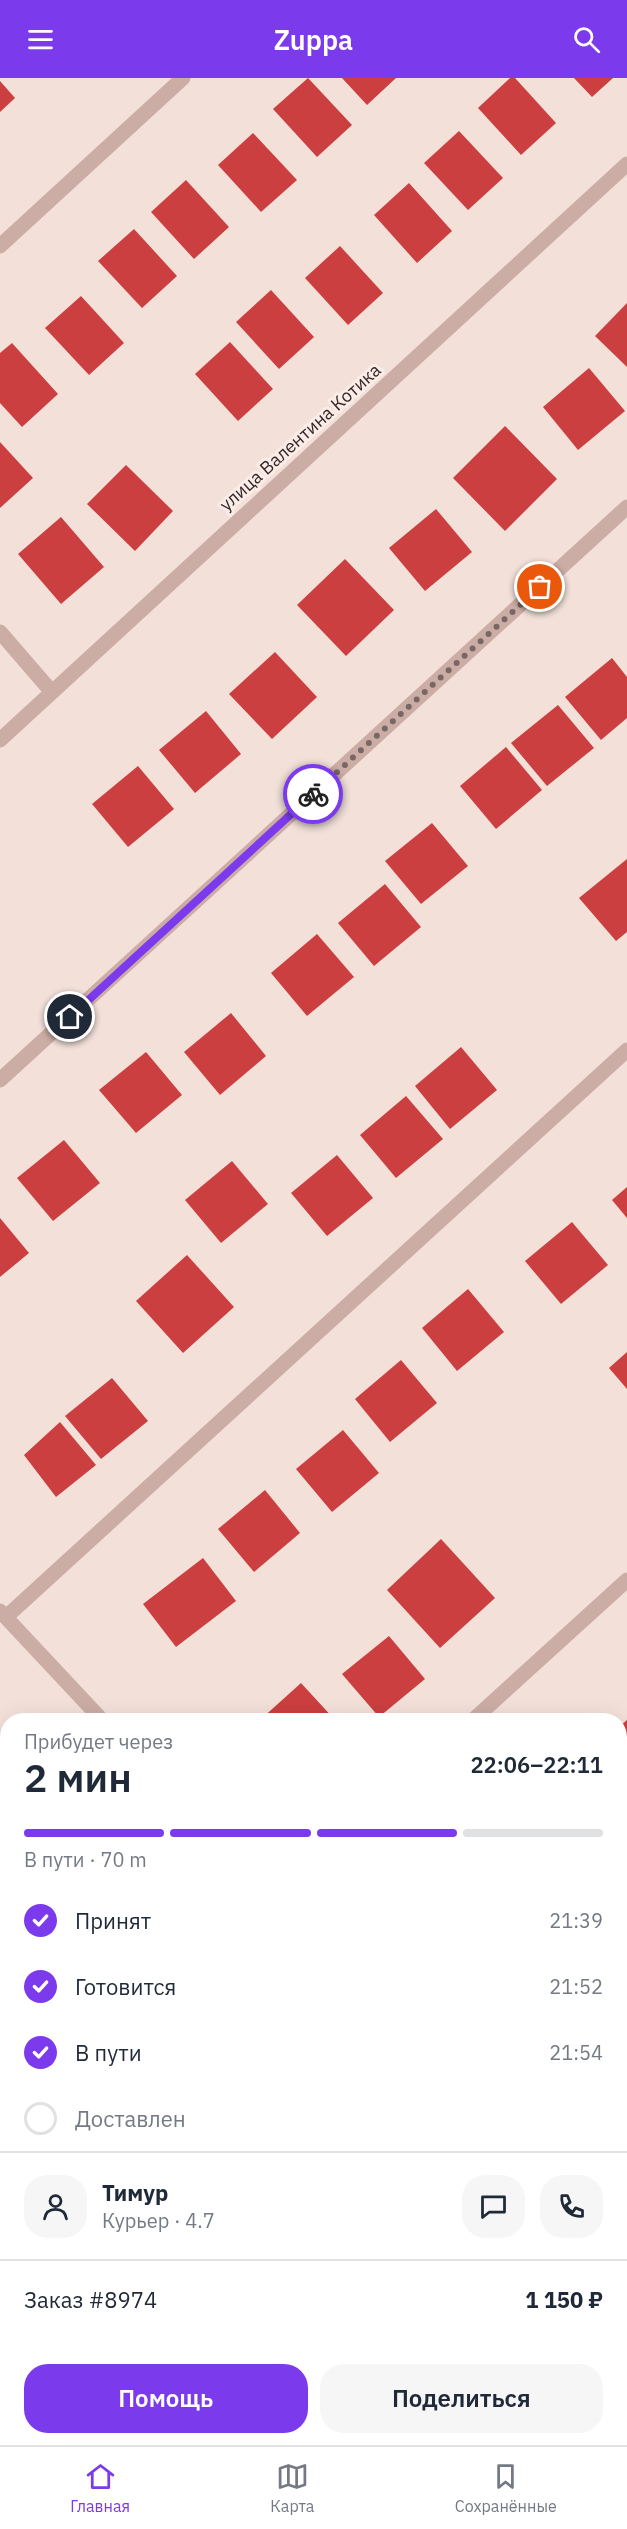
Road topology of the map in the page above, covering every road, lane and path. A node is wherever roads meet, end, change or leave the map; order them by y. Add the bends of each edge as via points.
1 (183, 78) edge
2 (627, 164) edge
3 (0, 246) edge
4 (627, 507) edge
5 (0, 632) edge
6 (51, 691) junction
7 (0, 740) edge
8 (627, 1050) edge
9 (0, 1080) edge
10 (627, 1580) edge
11 (3, 1614) edge
12 (95, 1713) edge
13 (481, 1713) edge

1 - 3 street
2 - 6 street, улица Валентина Котика
4 - 9 street
5 - 6 street
6 - 7 street, улица Валентина Котика
8 - 11 street
10 - 13 street
11 - 12 street

